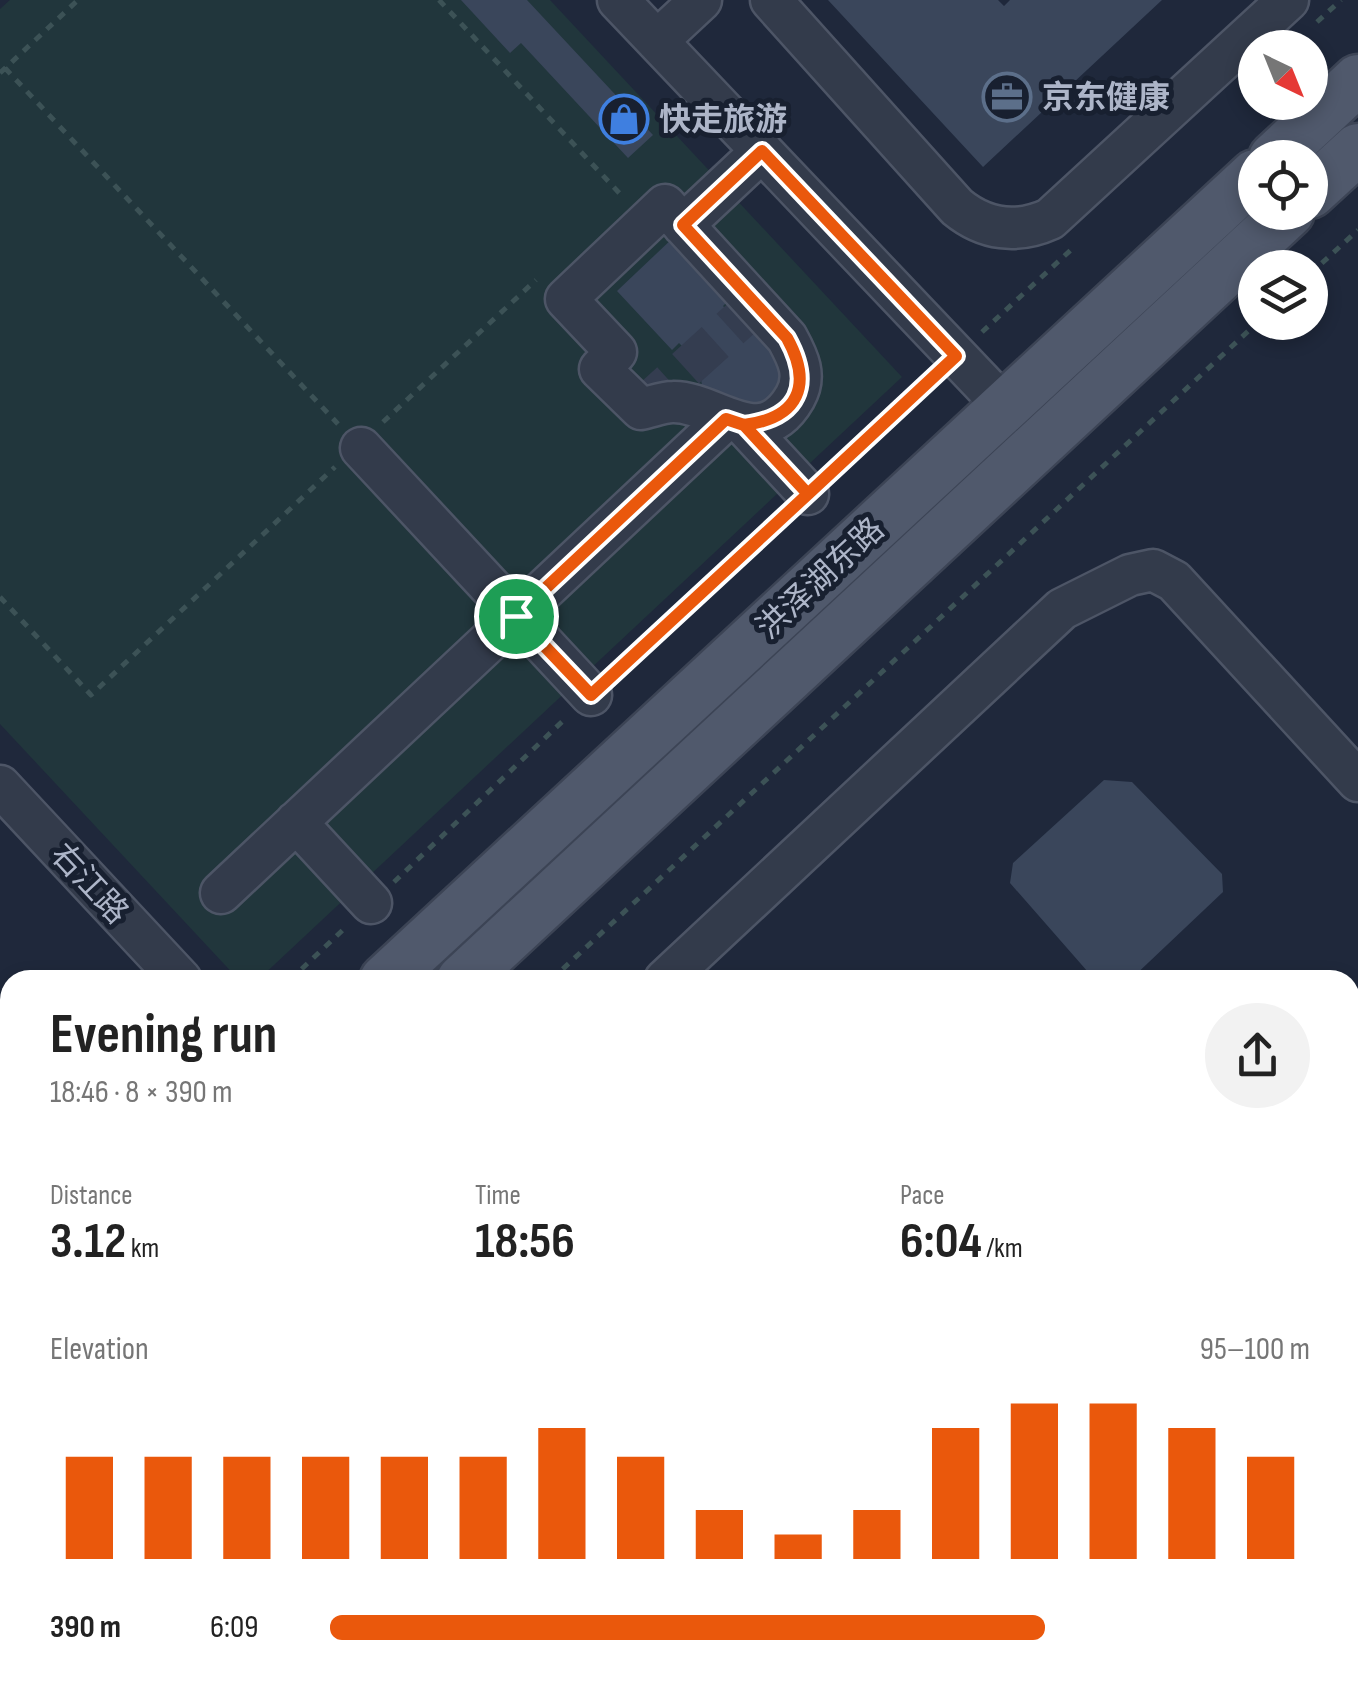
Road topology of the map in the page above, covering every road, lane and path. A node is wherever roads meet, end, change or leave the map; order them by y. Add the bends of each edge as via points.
1 (78, 0) edge
2 (439, 0) edge
3 (618, 0) edge
4 (701, 0) edge
5 (1288, 0) edge
6 (773, 1) edge
7 (656, 41) junction
8 (2, 71) edge
9 (1358, 80) edge
10 (1293, 140) edge
11 (1358, 149) edge
12 (762, 151) junction
13 (1328, 177) edge
14 (1238, 191) edge
15 (624, 198) dead end
16 (683, 225) junction
17 (1271, 230) edge
18 (1358, 230) edge
19 (1084, 237) dead end
20 (1328, 258) edge
21 (540, 276) dead end
22 (1239, 340) edge
23 (956, 356) junction
24 (1005, 407) junction
25 (735, 422) junction
26 (359, 447) junction
27 (808, 494) junction
28 (0, 597) edge
29 (516, 616) junction
30 (591, 695) junction
31 (1358, 781) edge
32 (0, 786) edge
33 (296, 822) junction
34 (221, 893) dead end
35 (371, 903) junction
36 (171, 970) edge
37 (301, 970) edge
38 (396, 970) edge
39 (473, 970) edge
40 (562, 970) edge
41 (677, 970) edge

1 - 8 path
2 - 15 path
3 - 7 street
4 - 7 street
5 - 6 street via 1050,218 1005,229 957,206
7 - 12 street
8 - 26 path
9 - 10 main road
11 - 13 main road
12 - 16 street
12 - 23 street
14 - 24 main road, 洪泽湖东路
16 - 25 street via 787,338 798,359 801,382 774,419
16 - 25 street via 665,205 566,299 616,352 600,369 642,409 674,402
17 - 39 main road, 洪泽湖东路
18 - 20 path
19 - 23 path
21 - 26 path
22 - 40 path
23 - 24 street
23 - 27 path
24 - 38 main road, 洪泽湖东路
25 - 27 street
25 - 29 street
26 - 28 path via 91,694
26 - 29 street
27 - 30 path
29 - 30 street
29 - 33 street
30 - 35 path
31 - 41 street via 1174,581 1152,570 1130,574 1062,609
32 - 36 street, 右江路
33 - 34 street
33 - 35 street
35 - 37 path

